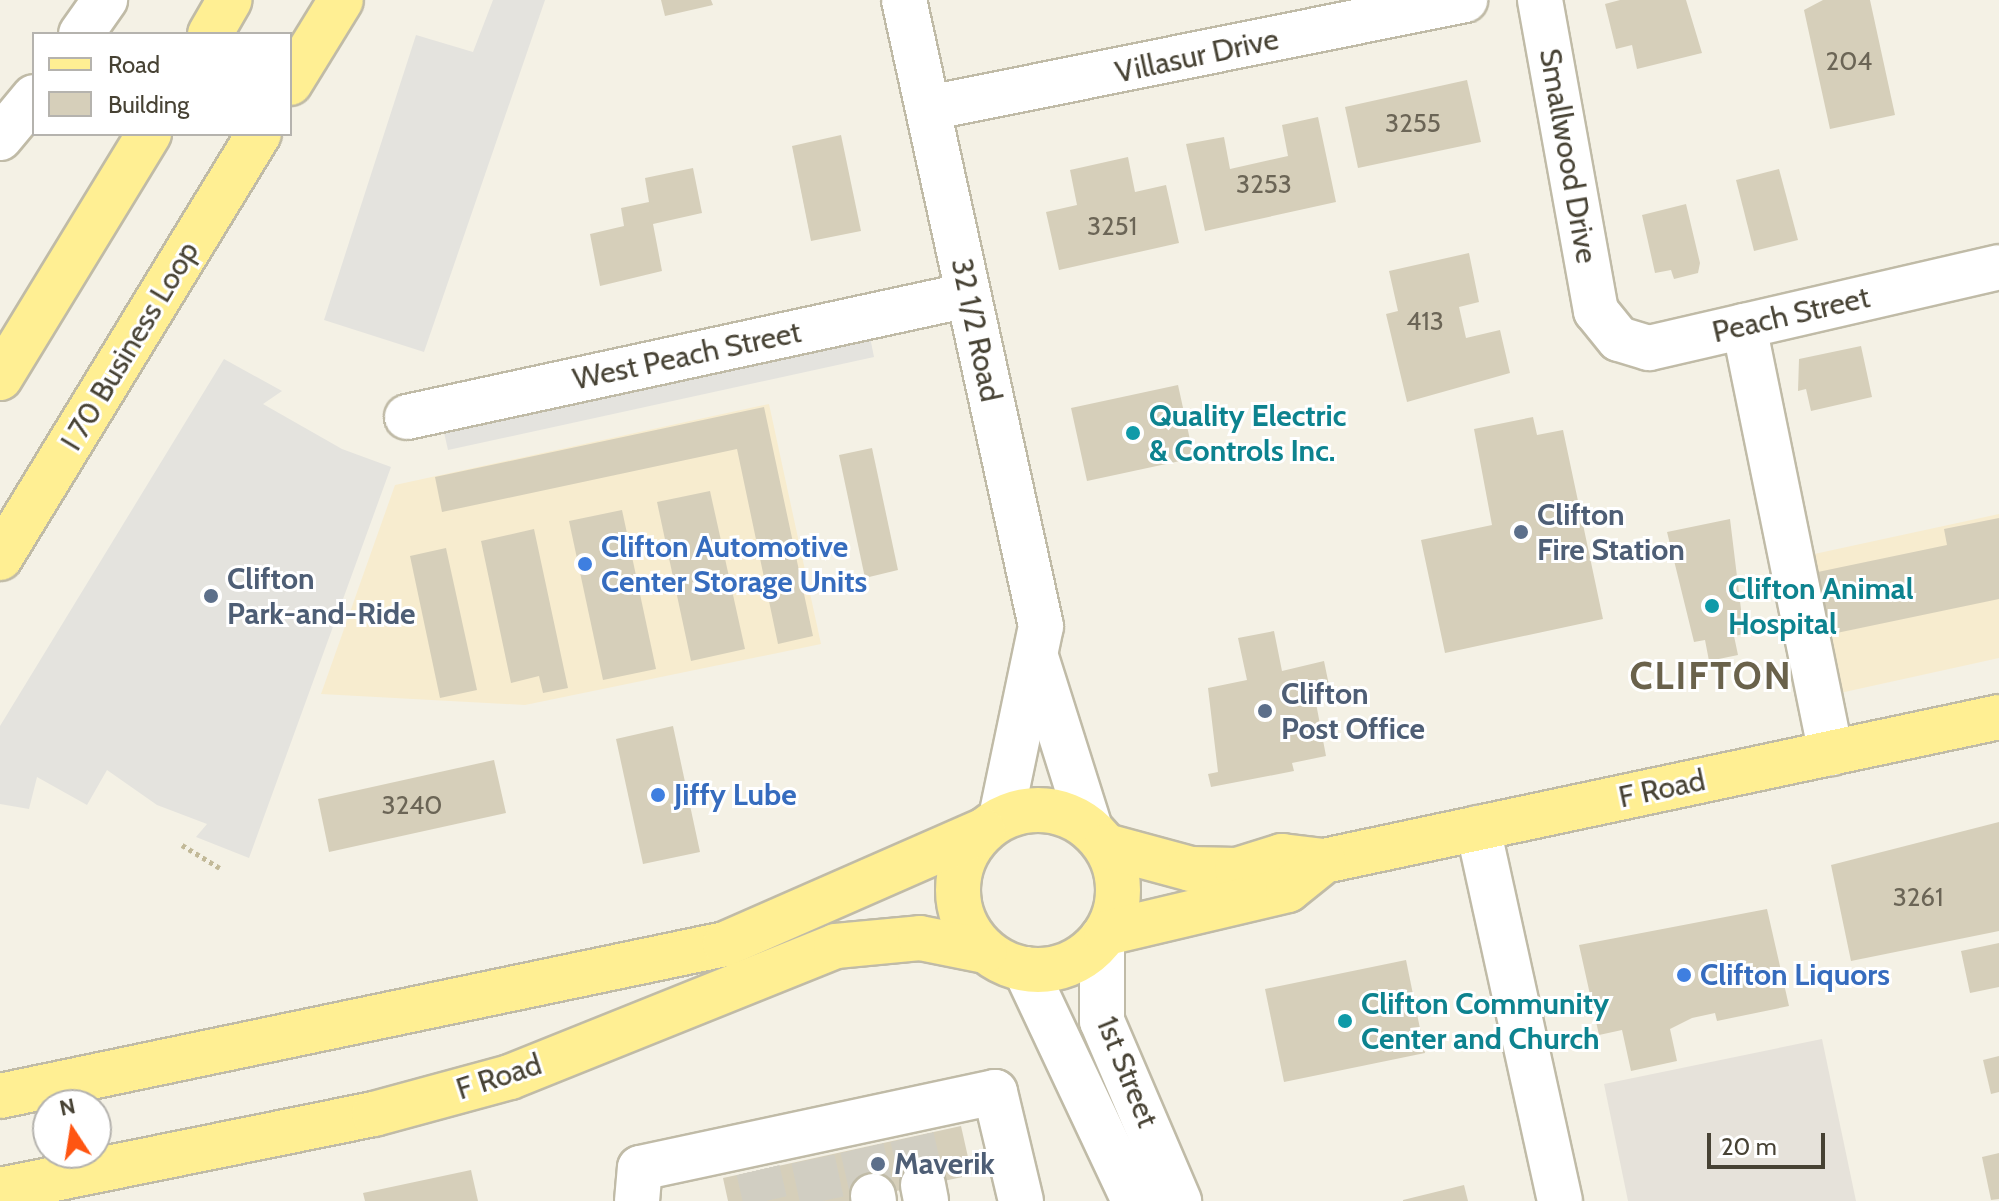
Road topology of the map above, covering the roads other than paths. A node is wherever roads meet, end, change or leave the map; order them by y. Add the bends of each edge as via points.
1 (105, 0) edge
2 (230, 0) edge
3 (341, 0) edge
4 (904, 0) edge
5 (1465, 0) edge
6 (1540, 0) edge
7 (82, 32) edge
8 (211, 32) edge
9 (292, 80) edge
10 (32, 99) edge
11 (929, 108) junction
12 (148, 136) edge
13 (258, 136) edge
14 (0, 138) edge
15 (1999, 267) edge
16 (968, 295) junction
17 (1596, 311) joint
18 (1744, 326) junction
19 (0, 378) edge
20 (407, 417) dead end
21 (0, 558) edge
22 (1037, 660) junction
23 (1999, 717) edge
24 (1831, 753) junction
25 (992, 824) junction
26 (1478, 828) junction
27 (1098, 837) junction
28 (1324, 861) junction
29 (1104, 936) junction
30 (985, 951) junction
31 (1025, 969) junction
32 (0, 1096) edge
33 (0, 1190) edge
34 (637, 1201) edge
35 (1021, 1201) edge
36 (1134, 1201) edge
37 (1179, 1201) edge
38 (1560, 1201) edge

1 - 7 street
2 - 8 main road
3 - 9 main road
4 - 11 street, 32 1/2 Road
5 - 11 street, Villasur Drive
6 - 17 street, Smallwood Drive
10 - 14 street
11 - 16 street, 32 1/2 Road
12 - 19 main road
13 - 21 main road, I 70 Business Loop
15 - 18 street, Peach Street
16 - 20 street, West Peach Street
16 - 22 street, 32 1/2 Road via 1041,626
17 - 18 street, Peach Street via 1619,339 1649,348
18 - 24 street
22 - 25 street, 32 1/2 Road
22 - 27 street, 32 1/2 Road
23 - 24 main road, F Road
24 - 26 main road, F Road
25 - 27 main road via 1046,810
25 - 30 main road via 968,848 957,892 966,924
25 - 32 main road via 725,944
26 - 28 main road, F Road
26 - 38 street
27 - 28 main road, F Road via 1191,869 1237,870 1282,856
27 - 29 main road via 1119,890
28 - 29 main road, F Road via 1288,890
29 - 31 main road via 1072,963
29 - 37 street, 1st Street via 1102,1021
30 - 31 main road
30 - 33 main road, F Road via 920,938 862,940 510,1077 374,1114
31 - 36 street, 1st Street
34 - 35 street via 640,1168 755,1156 859,1134 909,1123 995,1092

